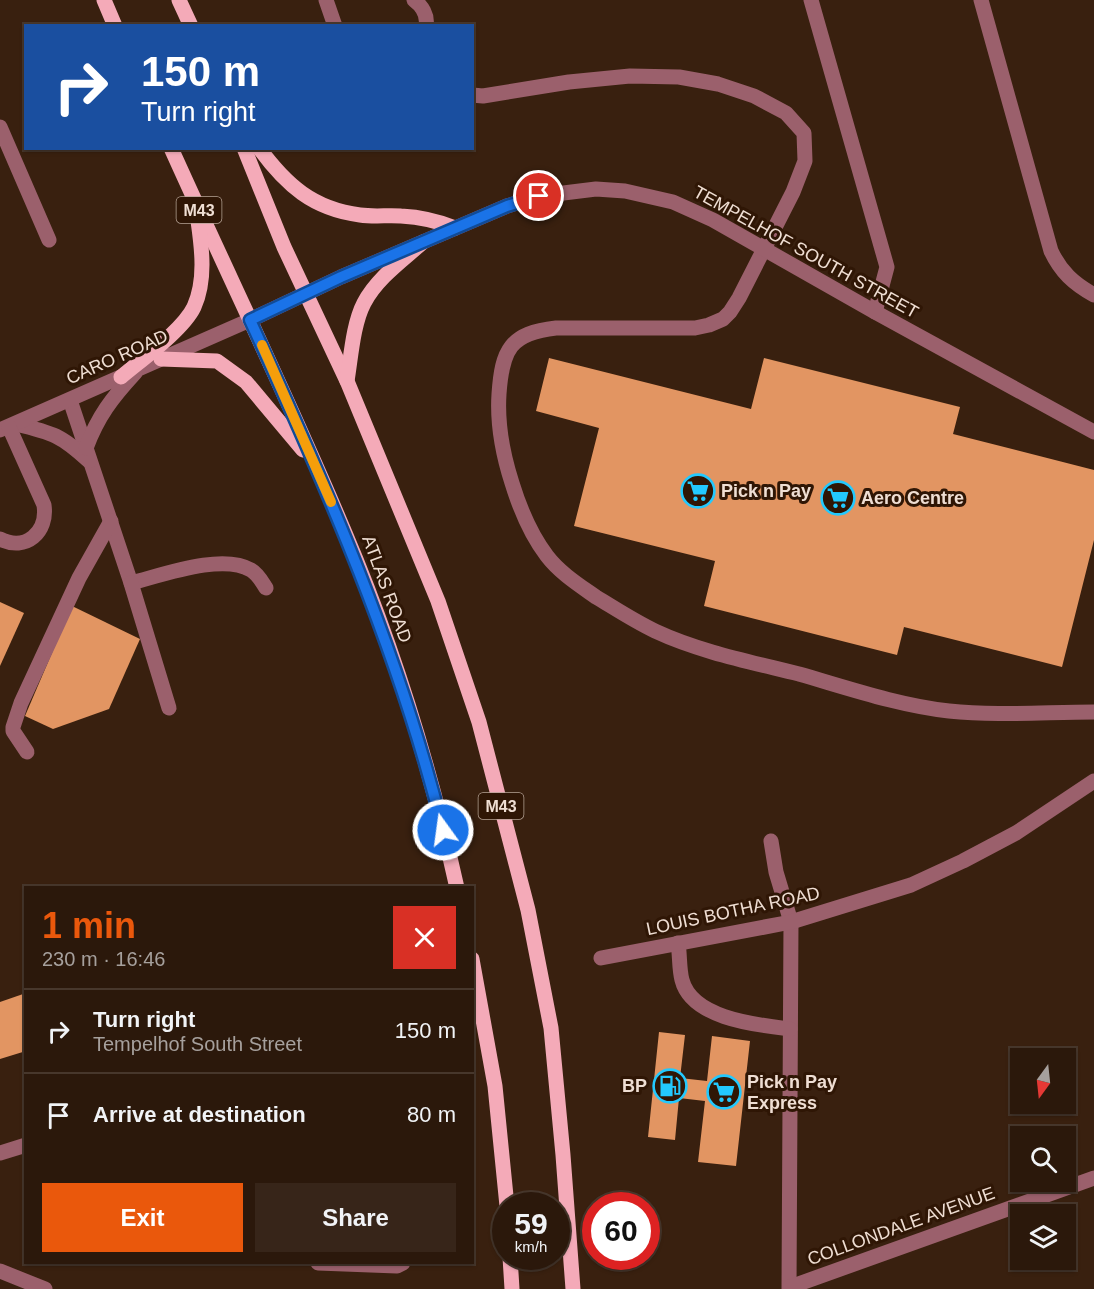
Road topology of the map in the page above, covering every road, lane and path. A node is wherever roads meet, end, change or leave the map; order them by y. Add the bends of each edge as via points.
1 (104, 0) edge
2 (179, 0) edge
3 (326, 0) edge
4 (414, 0) edge
5 (811, 0) edge
6 (981, 0) edge
7 (115, 24) edge
8 (190, 24) edge
9 (334, 24) edge
10 (426, 24) edge
11 (474, 95) edge
12 (0, 127) edge
13 (172, 150) edge
14 (245, 150) edge
15 (261, 150) edge
16 (196, 203) junction
17 (455, 228) junction
18 (49, 240) dead end
19 (423, 242) junction
20 (764, 249) junction
21 (306, 293) junction
22 (1094, 295) edge
23 (876, 312) junction
24 (250, 320) junction
25 (160, 359) junction
26 (139, 369) junction
27 (121, 377) junction
28 (347, 381) junction
29 (70, 400) junction
30 (9, 427) edge
31 (1094, 432) edge
32 (86, 448) junction
33 (314, 464) junction
34 (94, 466) junction
35 (111, 521) junction
36 (0, 539) edge
37 (131, 583) junction
38 (266, 588) dead end
39 (169, 708) dead end
40 (1094, 712) edge
41 (27, 752) dead end
42 (1094, 781) edge
43 (771, 842) dead end
44 (457, 886) edge
45 (791, 922) junction
46 (678, 943) junction
47 (601, 958) dead end
48 (474, 970) edge
49 (790, 1029) junction
50 (24, 1146) edge
51 (0, 1153) edge
52 (1094, 1178) edge
53 (506, 1192) edge
54 (341, 1264) edge
55 (401, 1264) edge
56 (0, 1270) edge
57 (511, 1270) edge
58 (789, 1288) edge
59 (45, 1289) edge
60 (512, 1289) edge
61 (573, 1289) edge

1 - 7 main road
2 - 8 main road
3 - 9 street
4 - 10 street via 422,6
5 - 23 street via 887,267
6 - 22 street via 1051,251 1069,279
11 - 20 street via 630,76 679,77 754,96 786,113 804,133 805,161
12 - 18 street
13 - 16 main road, M43
14 - 21 main road, M43
15 - 17 main road via 282,178 334,210 420,218
16 - 24 main road, M43
16 - 27 main road via 203,270 194,307 169,336
17 - 19 street, TEMPELHOF SOUTH STREET
17 - 20 street, TEMPELHOF SOUTH STREET via 539,196 596,189 674,202
19 - 21 street, TEMPELHOF SOUTH STREET
19 - 28 main road via 364,303
20 - 23 street, TEMPELHOF SOUTH STREET
20 - 40 street via 730,312 709,325 537,330 511,346 500,382 502,445 518,504 548,558 577,584 629,618 688,644 748,661 871,695 949,711
21 - 24 street, TEMPELHOF SOUTH STREET
21 - 28 main road, M43
23 - 31 street, TEMPELHOF SOUTH STREET
24 - 25 street, CARO ROAD
24 - 33 main road, ATLAS ROAD / M43
25 - 26 street, CARO ROAD
25 - 33 main road via 217,361 246,382
26 - 27 street, CARO ROAD
26 - 32 street via 101,415
27 - 29 street, CARO ROAD
28 - 61 main road, M43 via 460,664 528,910 551,1028
29 - 30 street, CARO ROAD
29 - 32 street
30 - 34 street via 57,435
30 - 36 street via 46,516 42,528 25,542
32 - 34 street
33 - 44 main road, ATLAS ROAD / M43 via 346,534 397,673 430,777
34 - 35 street
35 - 37 street
35 - 41 street via 79,578 21,704 13,731
37 - 38 street via 211,563 229,563 252,571
37 - 39 street
42 - 45 street, LOUIS BOTHA ROAD via 1016,833 963,861 910,885
43 - 45 street
45 - 46 street, LOUIS BOTHA ROAD
45 - 49 street
46 - 47 street, LOUIS BOTHA ROAD
46 - 49 street via 682,982 694,1000 737,1020
48 - 53 main road via 495,1086
49 - 58 street
50 - 51 street
52 - 58 street, COLLONDALE AVENUE
54 - 55 street
56 - 59 street
57 - 60 main road

